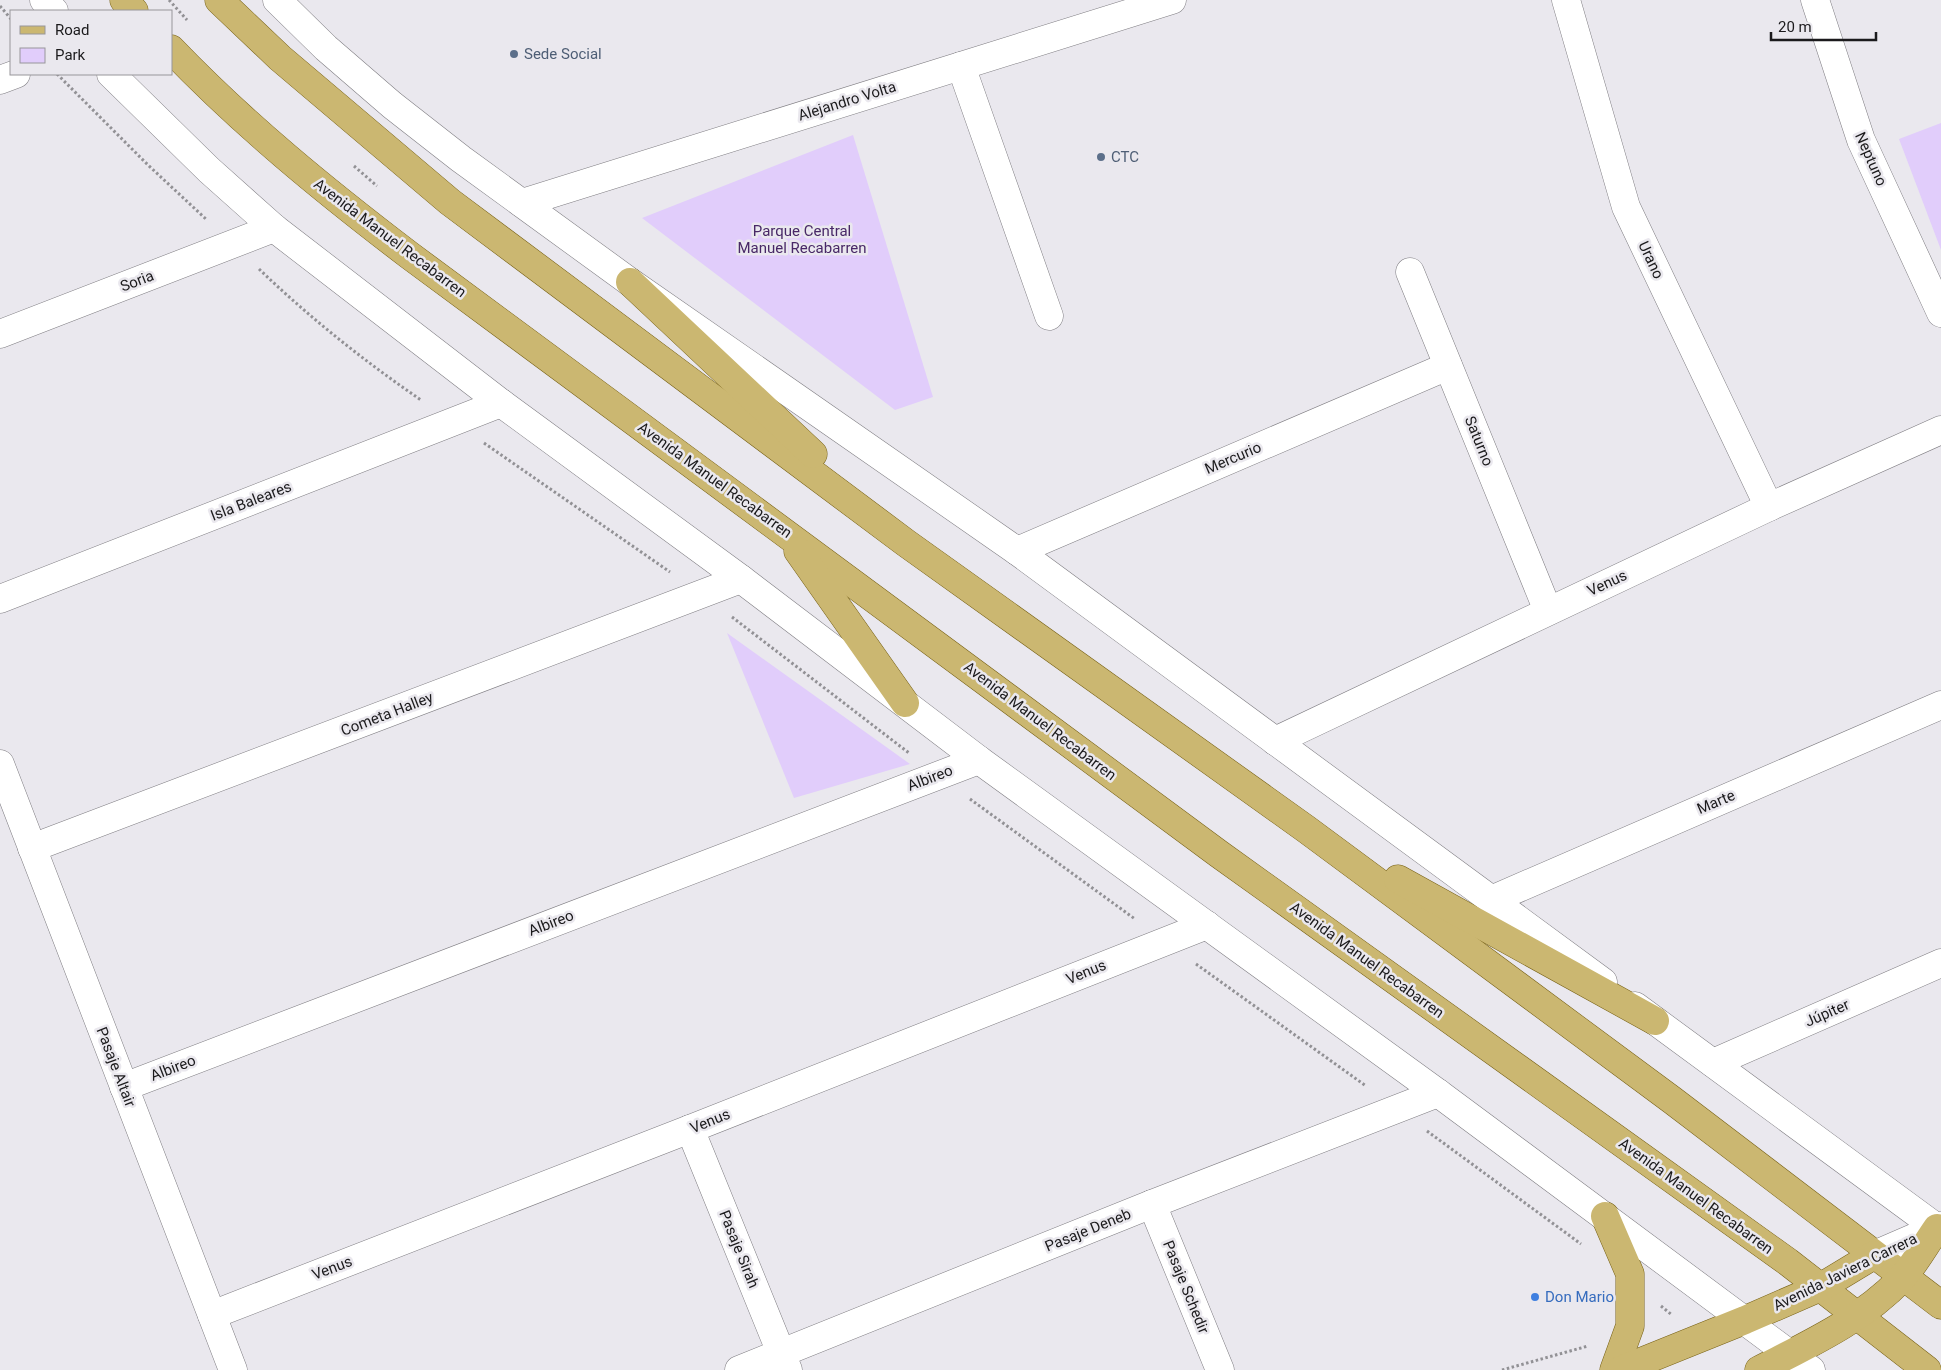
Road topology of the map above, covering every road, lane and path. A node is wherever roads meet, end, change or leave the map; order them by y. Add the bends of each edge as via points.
1 (44, 0) edge
2 (124, 0) edge
3 (219, 0) edge
4 (277, 0) edge
5 (1172, 0) edge
6 (1566, 0) edge
7 (1815, 0) edge
8 (0, 6) edge
9 (53, 10) edge
10 (133, 10) edge
11 (10, 19) edge
12 (172, 50) edge
13 (961, 66) junction
14 (13, 75) edge
15 (112, 75) edge
16 (0, 80) edge
17 (522, 203) junction
18 (274, 228) junction
19 (1410, 272) dead end
20 (630, 282) junction
21 (1941, 313) edge
22 (1049, 316) dead end
23 (0, 334) edge
24 (1448, 366) junction
25 (501, 402) junction
26 (1941, 430) edge
27 (1769, 507) junction
28 (784, 531) junction
29 (906, 543) junction
30 (1017, 551) junction
31 (741, 578) junction
32 (0, 600) edge
33 (1548, 611) junction
34 (905, 703) junction
35 (1941, 705) edge
36 (1275, 741) junction
37 (979, 760) junction
38 (0, 764) edge
39 (1306, 829) junction
40 (32, 848) junction
41 (1491, 900) junction
42 (1207, 925) junction
43 (1941, 964) edge
44 (1656, 1021) junction
45 (1713, 1063) junction
46 (124, 1087) junction
47 (1438, 1093) junction
48 (690, 1129) junction
49 (1152, 1204) junction
50 (1605, 1216) junction
51 (1940, 1229) edge
52 (1874, 1255) junction
53 (1903, 1277) junction
54 (1821, 1286) junction
55 (1941, 1305) edge
56 (212, 1315) junction
57 (1858, 1316) junction
58 (1745, 1320) junction
59 (1627, 1335) junction
60 (1790, 1353) junction
61 (785, 1362) edge
62 (1764, 1369) edge
63 (233, 1370) edge
64 (739, 1370) edge
65 (1220, 1370) edge
66 (1502, 1370) edge
67 (1614, 1370) edge
68 (1621, 1370) edge
69 (1812, 1370) edge
70 (1927, 1370) edge

1 - 9 street
2 - 10 main road
3 - 29 main road via 280,58 450,202
4 - 17 street via 392,105
5 - 13 street, Alejandro Volta
6 - 27 street, Urano via 1626,207
7 - 21 street, Neptuno via 1861,140
8 - 11 path
12 - 28 main road, Avenida Manuel Recabarren via 254,129 330,194
13 - 17 street, Alejandro Volta
13 - 22 street
14 - 16 street
15 - 18 street via 208,170
17 - 20 street
18 - 23 street, Soria
18 - 25 street
19 - 24 street, Saturno
20 - 29 main road
20 - 30 street
24 - 30 street, Mercurio
24 - 33 street, Saturno
25 - 31 street
25 - 32 street, Isla Baleares
26 - 27 street, Venus
27 - 33 street, Venus
28 - 34 main road
28 - 54 main road, Avenida Manuel Recabarren via 1219,854
29 - 39 main road
30 - 36 street
31 - 34 street
31 - 40 street, Cometa Halley
33 - 36 street, Venus
34 - 37 street
35 - 41 street, Marte
36 - 41 street
37 - 42 street
37 - 46 street, Albireo
38 - 40 street, Pasaje Altair
39 - 44 main road
39 - 52 main road via 1664,1094
40 - 46 street, Pasaje Altair
41 - 44 street
42 - 47 street
42 - 48 street, Venus
43 - 45 street, Júpiter
44 - 45 street
45 - 51 street
46 - 56 street, Pasaje Altair
47 - 49 street, Pasaje Deneb
47 - 50 street
48 - 56 street, Venus
48 - 61 street, Pasaje Sirah
49 - 61 street, Pasaje Deneb
49 - 65 street, Pasaje Schedir
50 - 58 street
50 - 59 main road via 1630,1274 1630,1326
51 - 52 street, Avenida Javiera Carrera
51 - 53 main road, Avenida Javiera Carrera
52 - 53 main road
52 - 54 main road, Avenida Javiera Carrera
53 - 55 main road
53 - 57 main road, Avenida Javiera Carrera
54 - 57 main road, Avenida Manuel Recabarren
54 - 58 main road, Avenida Javiera Carrera
56 - 63 street, Pasaje Altair
57 - 60 main road, Avenida Javiera Carrera
57 - 70 main road, Avenida Manuel Recabarren
58 - 60 street
58 - 68 main road, Avenida Javiera Carrera
59 - 66 path
59 - 67 main road
60 - 62 main road, Avenida Javiera Carrera
60 - 69 street
61 - 64 street, Pasaje Deneb

